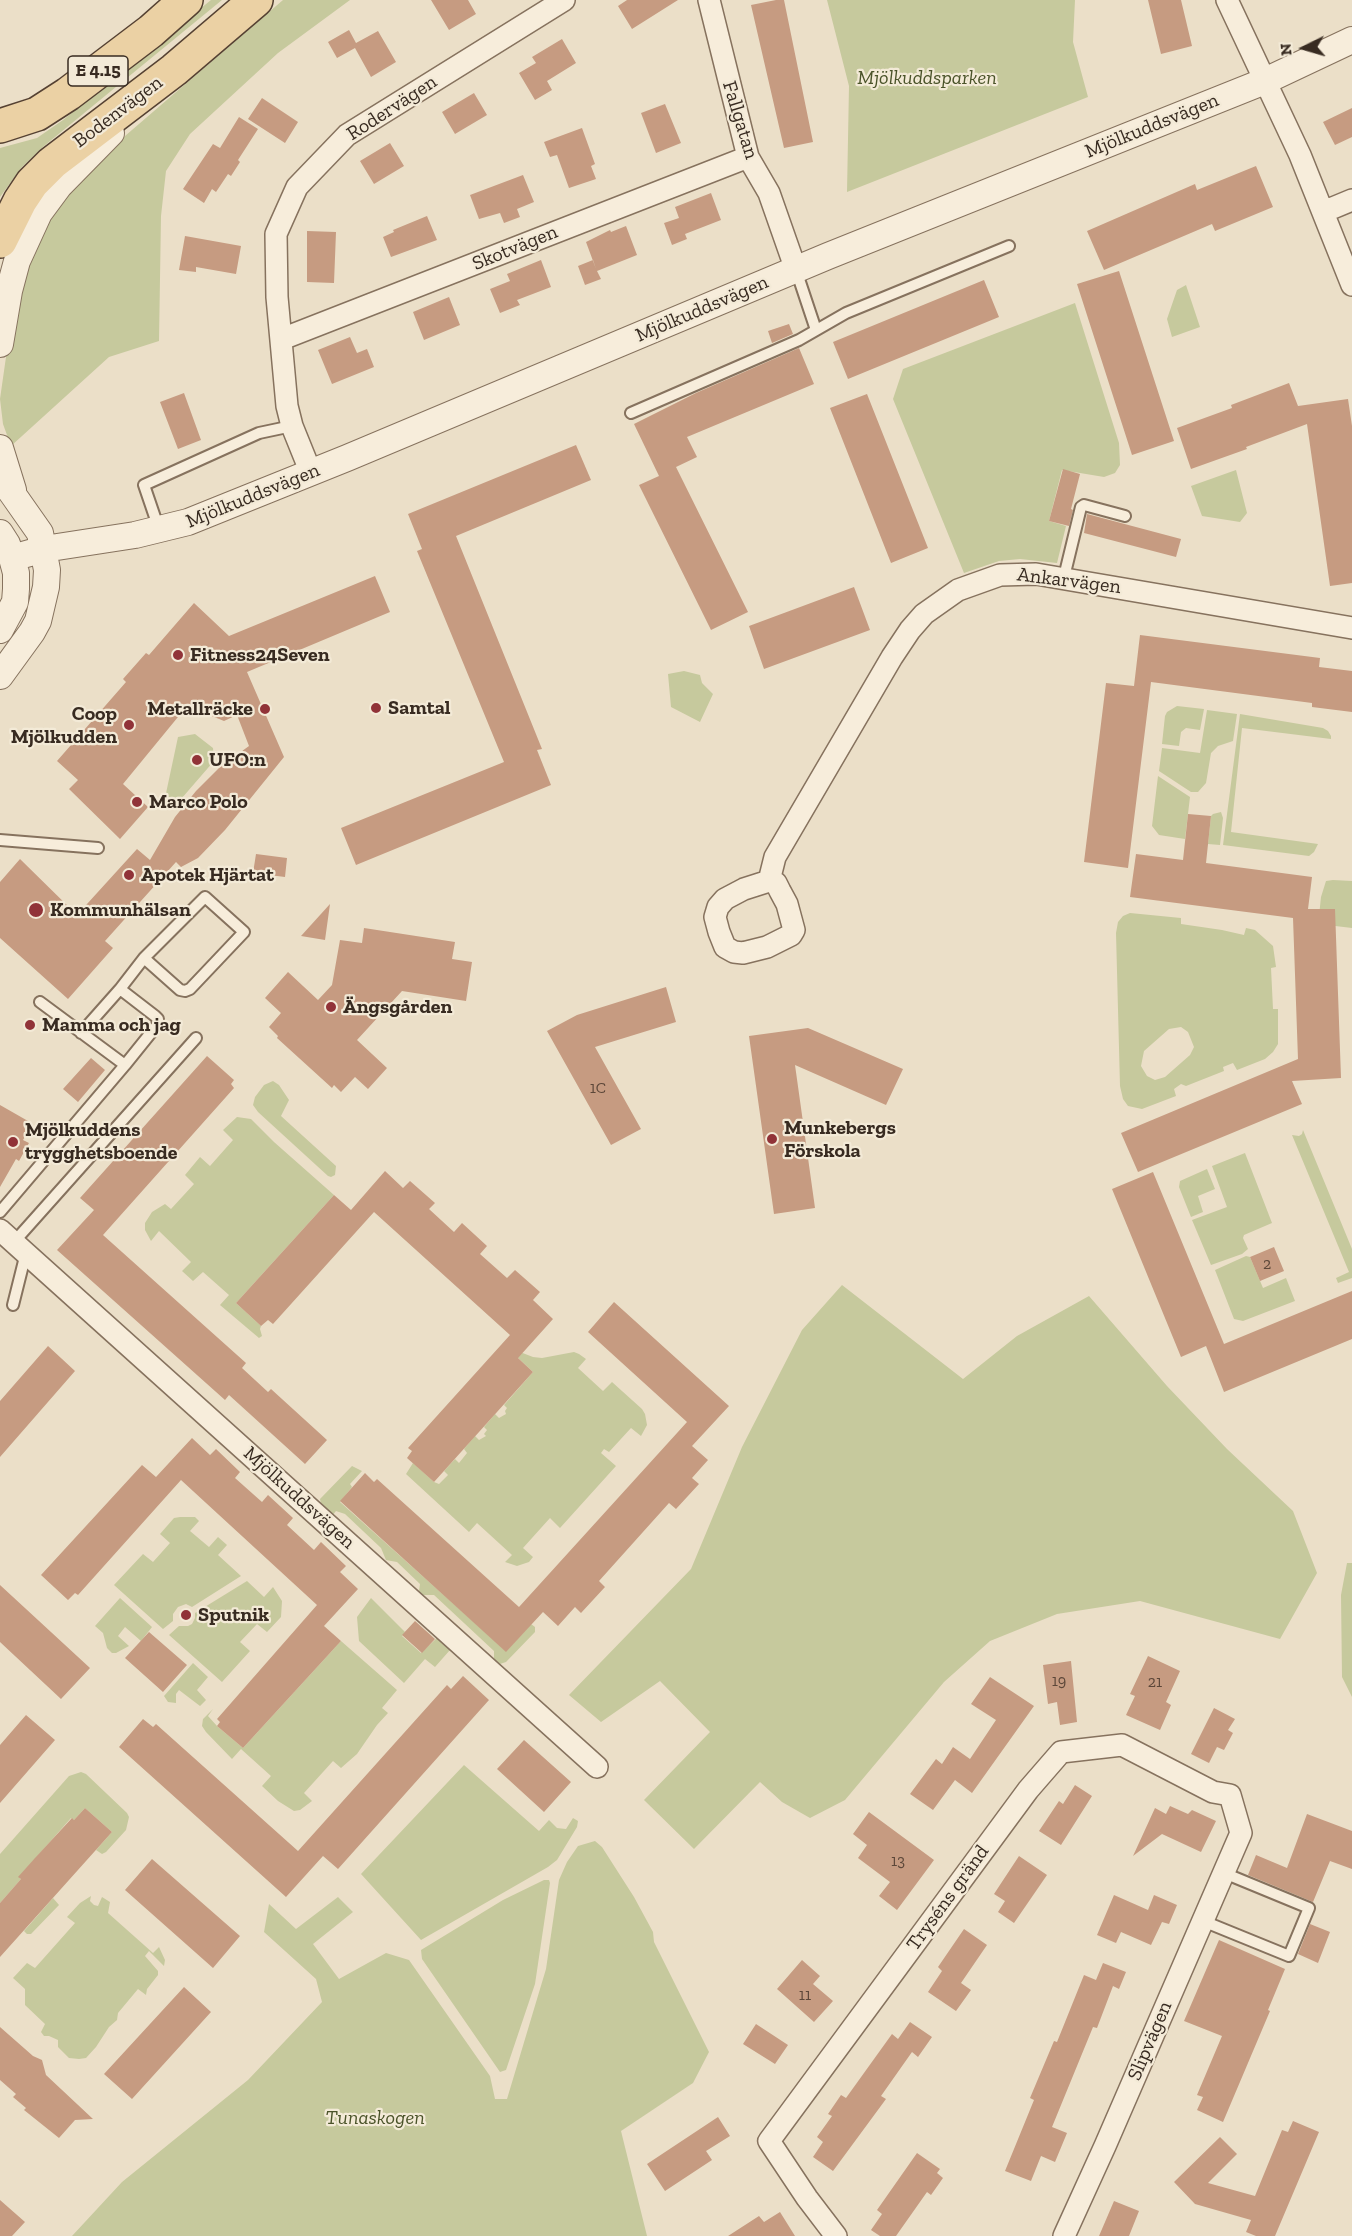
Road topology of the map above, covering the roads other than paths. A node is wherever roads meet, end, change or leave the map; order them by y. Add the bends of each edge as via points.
1 (186, 0) edge
2 (256, 0) edge
3 (564, 0) edge
4 (709, 0) edge
5 (1227, 0) edge
6 (1352, 40) edge
7 (174, 70) junction
8 (1265, 81) junction
9 (0, 126) edge
10 (748, 157) junction
11 (1352, 200) edge
12 (1323, 212) junction
13 (0, 241) edge
14 (1009, 246) dead end
15 (796, 270) junction
16 (1352, 285) edge
17 (816, 330) junction
18 (282, 339) junction
19 (0, 344) edge
20 (631, 413) dead end
21 (292, 426) junction
22 (0, 448) edge
23 (311, 472) junction
24 (7, 485) edge
25 (1125, 516) dead end
26 (160, 530) junction
27 (0, 533) edge
28 (44, 549) junction
29 (12, 558) junction
30 (1064, 578) junction
31 (1352, 628) edge
32 (0, 630) edge
33 (0, 676) edge
34 (0, 840) edge
35 (98, 848) dead end
36 (769, 881) dead end
37 (144, 958) junction
38 (120, 989) junction
39 (40, 1002) dead end
40 (81, 1033) junction
41 (196, 1038) dead end
42 (125, 1065) junction
43 (0, 1212) edge
44 (14, 1242) edge
45 (13, 1305) dead end
46 (597, 1767) dead end
47 (1236, 1845) joint
48 (1224, 1873) junction
49 (1203, 1921) junction
50 (836, 2236) edge
51 (1064, 2236) edge

1 - 9 main road, E 4.15 via 68,94 37,114
2 - 7 main road, Bodenvägen
3 - 18 street, Rodervägen via 347,135 297,187 276,234
4 - 10 street, Fallgatan
5 - 8 street
6 - 8 street, Mjölkuddsvägen
7 - 13 main road, Bodenvägen via 52,163 20,201
7 - 19 street via 59,186 39,213 17,261
8 - 12 street
8 - 15 street, Mjölkuddsvägen
10 - 15 street, Fallgatan via 769,193
10 - 18 street, Skotvägen
11 - 12 street
12 - 16 street
14 - 17 lane via 846,313
15 - 17 lane
15 - 23 street, Mjölkuddsvägen
17 - 20 lane
18 - 21 street, Rodervägen
21 - 23 street, Rodervägen
21 - 26 lane via 259,433 144,485
22 - 24 street
23 - 26 street, Mjölkuddsvägen
24 - 28 street via 40,533
25 - 30 lane via 1081,507
26 - 28 street, Mjölkuddsvägen
27 - 29 street
28 - 29 street, Mjölkuddsvägen
28 - 33 street via 46,587 38,621
29 - 32 street via 15,602
30 - 31 street, Ankarvägen
30 - 36 street, Ankarvägen via 1000,575 958,590 924,614 892,657 781,847
34 - 35 lane
37 - 37 lane via 205,897 244,932 184,991
37 - 38 lane
38 - 40 lane
38 - 42 lane via 158,1019
39 - 40 lane
40 - 42 lane
41 - 44 lane
42 - 43 lane
44 - 45 lane
44 - 46 street, Mjölkuddsvägen
47 - 48 street, Slipvägen
47 - 50 street, Tryséns gränd via 1241,1833 1230,1795 1213,1792 1122,1744 1061,1752 1028,1790 769,2141
48 - 49 street, Slipvägen
48 - 49 lane via 1309,1908 1289,1956
49 - 51 street, Slipvägen

